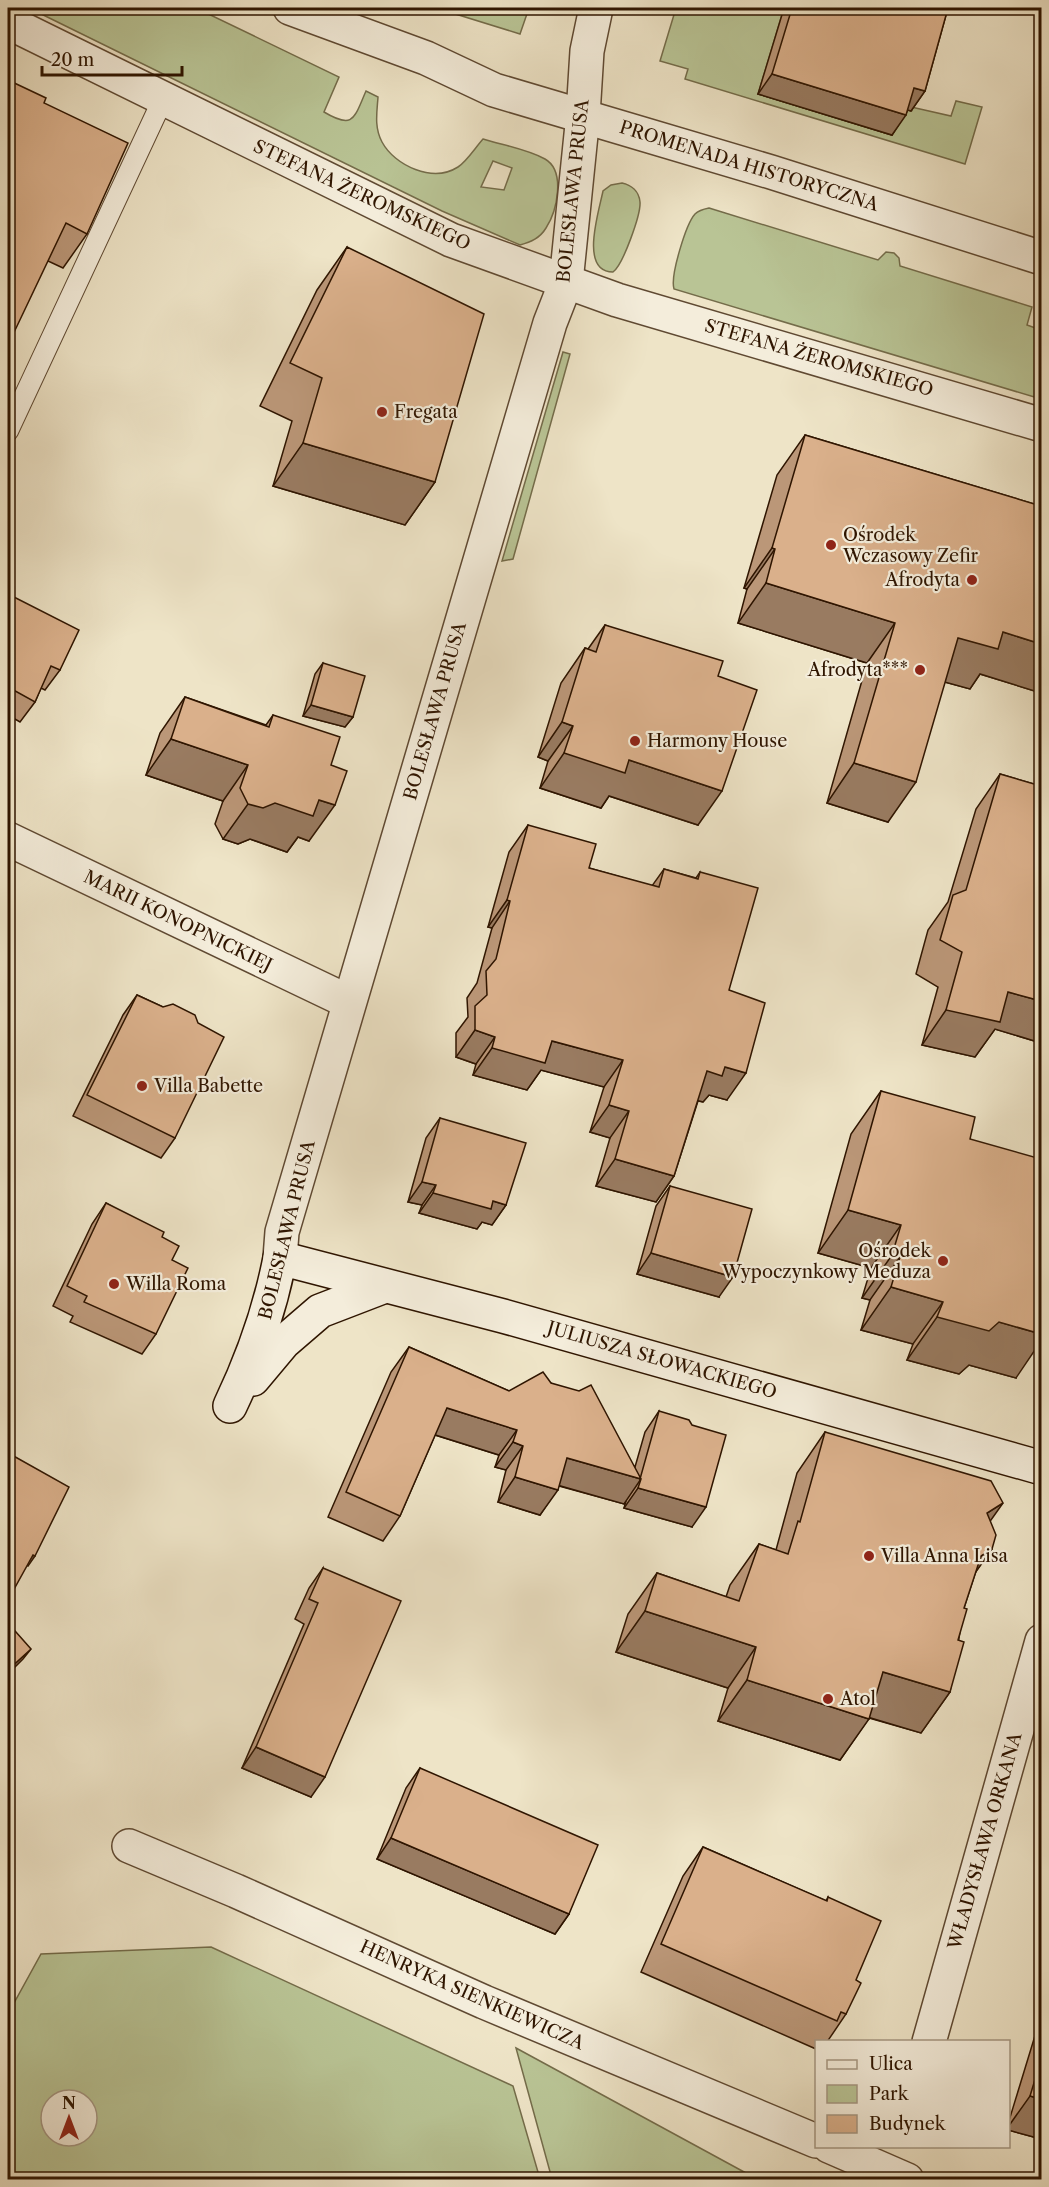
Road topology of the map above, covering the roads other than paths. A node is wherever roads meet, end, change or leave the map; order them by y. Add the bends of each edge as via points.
1 (290, 8) edge
2 (596, 8) edge
3 (8, 22) edge
4 (162, 99) junction
5 (583, 115) junction
6 (1041, 258) edge
7 (566, 282) junction
8 (1041, 425) edge
9 (8, 431) edge
10 (8, 839) edge
11 (349, 1002) junction
12 (280, 1258) junction
13 (385, 1286) junction
14 (1041, 1468) edge
15 (1041, 1641) edge
16 (129, 1846) dead end
17 (930, 2040) edge
18 (815, 2141) edge
19 (836, 2148) edge
20 (900, 2166) edge

1 - 5 street, PROMENADA HISTORYCZNA via 426,58 494,90
2 - 5 street, BOLESŁAWA PRUSA via 587,51
3 - 4 street, STEFANA ŻEROMSKIEGO
4 - 7 street, STEFANA ŻEROMSKIEGO via 451,240
4 - 9 lane
5 - 6 street, PROMENADA HISTORYCZNA
5 - 7 street, BOLESŁAWA PRUSA
7 - 8 street, STEFANA ŻEROMSKIEGO
7 - 11 street, BOLESŁAWA PRUSA via 550,323
10 - 11 street, MARII KONOPNICKIEJ
11 - 12 street, BOLESŁAWA PRUSA via 282,1232
12 - 13 street, JULIUSZA SŁOWACKIEGO
12 - 13 street, BOLESŁAWA PRUSA via 254,1357 231,1406 284,1342 320,1311
13 - 14 street, JULIUSZA SŁOWACKIEGO via 586,1338
15 - 17 street, WŁADYSŁAWA ORKANA
16 - 18 street, HENRYKA SIENKIEWICZA via 483,2002
19 - 20 street

